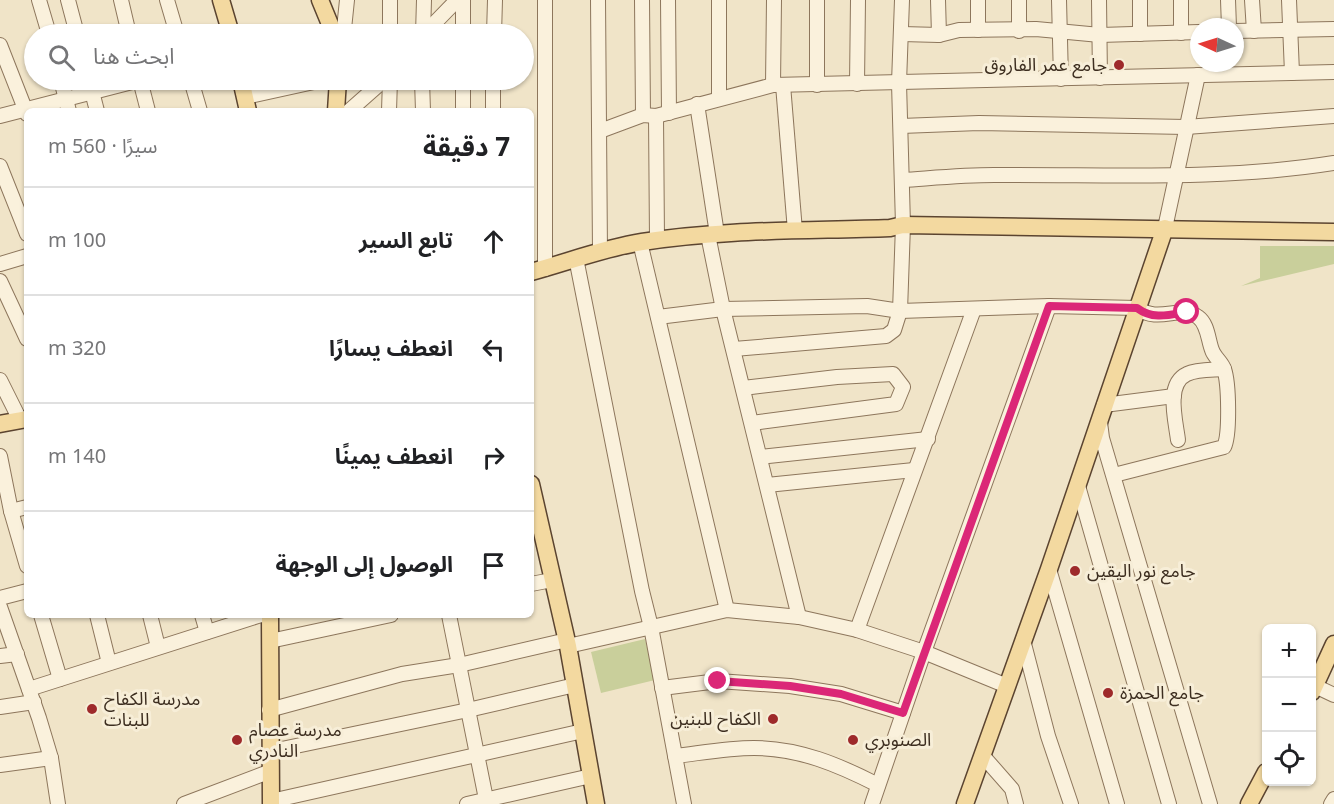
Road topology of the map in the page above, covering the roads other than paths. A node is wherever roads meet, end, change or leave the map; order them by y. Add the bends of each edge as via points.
1 (39, 0) edge
2 (68, 0) edge
3 (121, 0) edge
4 (167, 0) edge
5 (221, 0) edge
6 (320, 0) edge
7 (347, 0) edge
8 (390, 0) edge
9 (424, 0) edge
10 (457, 0) edge
11 (463, 0) edge
12 (495, 0) edge
13 (545, 0) edge
14 (598, 0) edge
15 (642, 0) edge
16 (668, 0) edge
17 (719, 0) edge
18 (774, 0) edge
19 (817, 0) edge
20 (858, 0) edge
21 (902, 0) edge
22 (938, 0) edge
23 (978, 0) edge
24 (1019, 0) edge
25 (1059, 0) edge
26 (1099, 0) edge
27 (1140, 0) edge
28 (1181, 0) edge
29 (1228, 0) edge
30 (1252, 0) edge
31 (1289, 0) edge
32 (1229, 18) edge
33 (46, 24) edge
34 (74, 24) edge
35 (127, 24) edge
36 (174, 24) edge
37 (228, 24) edge
38 (329, 24) edge
39 (345, 24) edge
40 (390, 24) edge
41 (423, 24) edge
42 (433, 24) edge
43 (463, 24) edge
44 (494, 24) edge
45 (1334, 29) edge
46 (978, 30) junction
47 (1290, 30) junction
48 (1019, 31) junction
49 (1244, 31) edge
50 (1254, 31) junction
51 (1060, 32) junction
52 (1190, 32) edge
53 (1181, 33) junction
54 (902, 34) junction
55 (1140, 34) junction
56 (939, 35) junction
57 (1100, 35) junction
58 (0, 45) edge
59 (1334, 72) edge
60 (1292, 73) junction
61 (1198, 75) junction
62 (1100, 78) junction
63 (1061, 79) junction
64 (899, 83) junction
65 (857, 84) junction
66 (778, 85) junction
67 (817, 85) junction
68 (64, 90) edge
69 (91, 90) edge
70 (103, 90) edge
71 (143, 90) edge
72 (193, 90) edge
73 (291, 90) edge
74 (337, 90) edge
75 (373, 90) edge
76 (390, 90) edge
77 (422, 90) edge
78 (463, 90) edge
79 (493, 90) edge
80 (92, 93) junction
81 (719, 98) junction
82 (247, 104) edge
83 (697, 104) junction
84 (68, 105) edge
85 (25, 108) edge
86 (47, 108) edge
87 (96, 108) edge
88 (147, 108) edge
89 (199, 108) edge
90 (336, 108) edge
91 (352, 108) edge
92 (389, 108) edge
93 (423, 108) edge
94 (463, 108) edge
95 (493, 108) edge
96 (24, 111) edge
97 (656, 114) junction
98 (0, 116) edge
99 (1334, 116) edge
100 (901, 126) junction
101 (1186, 127) junction
102 (600, 131) junction
103 (1334, 163) edge
104 (0, 166) edge
105 (1175, 176) junction
106 (903, 180) junction
107 (903, 225) junction
108 (24, 226) edge
109 (1166, 228) junction
110 (795, 231) junction
111 (1334, 232) edge
112 (712, 234) junction
113 (657, 240) junction
114 (640, 242) junction
115 (600, 252) junction
116 (24, 257) edge
117 (576, 258) junction
118 (0, 264) edge
119 (538, 271) edge
120 (0, 281) edge
121 (1049, 306) junction
122 (1137, 308) junction
123 (723, 309) junction
124 (974, 309) junction
125 (900, 311) junction
126 (658, 317) junction
127 (24, 333) edge
128 (734, 350) junction
129 (1224, 369) junction
130 (0, 380) edge
131 (743, 388) junction
132 (1174, 396) junction
133 (1104, 405) junction
134 (24, 420) edge
135 (1100, 422) junction
136 (752, 423) junction
137 (0, 424) edge
138 (927, 439) junction
139 (1178, 440) dead end
140 (0, 456) edge
141 (760, 457) junction
142 (914, 470) junction
143 (1114, 475) junction
144 (767, 486) junction
145 (1078, 486) junction
146 (24, 508) edge
147 (11, 511) junction
148 (534, 511) edge
149 (24, 556) edge
150 (1049, 569) junction
151 (552, 580) junction
152 (534, 583) edge
153 (24, 592) edge
154 (0, 598) edge
155 (0, 607) edge
156 (727, 610) junction
157 (799, 617) junction
158 (42, 618) edge
159 (98, 618) edge
160 (151, 618) edge
161 (203, 618) edge
162 (247, 618) edge
163 (270, 618) edge
164 (377, 618) edge
165 (450, 618) edge
166 (651, 627) junction
167 (857, 630) junction
168 (207, 632) junction
169 (1023, 640) junction
170 (270, 641) junction
171 (567, 643) junction
172 (1334, 644) edge
173 (158, 647) junction
174 (924, 652) junction
175 (16, 654) junction
176 (0, 656) edge
177 (109, 663) junction
178 (459, 665) junction
179 (60, 679) junction
180 (1316, 683) edge
181 (575, 685) junction
182 (1008, 686) junction
183 (662, 688) junction
184 (1316, 690) edge
185 (1334, 695) edge
186 (31, 696) junction
187 (0, 707) edge
188 (269, 710) junction
189 (468, 710) junction
190 (903, 713) junction
191 (583, 731) junction
192 (272, 751) junction
193 (477, 755) junction
194 (675, 756) junction
195 (983, 756) junction
196 (51, 758) junction
197 (0, 765) edge
198 (272, 771) junction
199 (591, 776) junction
200 (1262, 780) edge
201 (878, 785) junction
202 (1334, 799) edge
203 (487, 802) edge
204 (271, 803) edge
205 (58, 804) edge
206 (184, 804) edge
207 (467, 804) edge
208 (596, 804) edge
209 (684, 804) edge
210 (872, 804) edge
211 (965, 804) edge
212 (1016, 804) edge
213 (1071, 804) edge
214 (1117, 804) edge
215 (1169, 804) edge
216 (1210, 804) edge
217 (1249, 804) edge
218 (1331, 804) edge

1 - 33 street
2 - 34 street
3 - 35 street
4 - 36 street
5 - 37 main road
6 - 38 main road
7 - 39 street
8 - 40 street
9 - 41 street
10 - 42 street
11 - 43 street
12 - 44 street
13 - 119 street
14 - 102 street
15 - 97 street
16 - 97 street
17 - 81 street
18 - 66 street
19 - 67 street
20 - 65 street
21 - 54 street
22 - 56 street
23 - 46 street
24 - 48 street
25 - 51 street
26 - 57 street
27 - 55 street
28 - 53 street
29 - 32 street
30 - 50 street
31 - 47 street
45 - 47 street
46 - 48 street
46 - 56 street
47 - 50 street
47 - 60 street
48 - 51 street
49 - 50 street
51 - 57 street
51 - 63 street
52 - 53 street
53 - 55 street
54 - 56 street
54 - 64 street
55 - 57 street
57 - 62 street
58 - 85 street
59 - 60 street
60 - 61 street
61 - 62 street
61 - 101 street
62 - 63 street
63 - 64 street
64 - 65 street
64 - 100 street
65 - 67 street
66 - 67 street
66 - 81 street
66 - 110 street
68 - 84 street
69 - 80 street
70 - 80 street
71 - 88 street
72 - 89 street
73 - 82 street
74 - 90 main road
75 - 91 street
76 - 92 street
77 - 93 street
78 - 94 street
79 - 95 street
80 - 84 street
80 - 87 street
81 - 83 street
83 - 97 street
83 - 112 street
84 - 86 street
96 - 98 street
97 - 102 street
97 - 113 street
99 - 101 street
100 - 101 street via 979,123
100 - 106 street
101 - 105 street
102 - 115 street
103 - 105 street via 1285,171
104 - 108 street
105 - 106 street via 991,175
105 - 109 street
106 - 107 street
107 - 109 main road
107 - 110 main road
107 - 125 street
109 - 111 main road
109 - 122 main road
110 - 112 main road
112 - 113 main road
112 - 123 street
113 - 114 main road
114 - 115 main road
114 - 126 street
115 - 117 main road
116 - 118 street
117 - 119 main road
117 - 166 street
120 - 127 street
121 - 122 street
121 - 124 street
121 - 174 street
122 - 129 street via 1146,315 1187,312 1200,318 1212,352
122 - 133 main road
123 - 125 street via 867,306
123 - 126 street
123 - 128 street
124 - 125 street
124 - 138 street
125 - 128 street via 894,330 886,336
126 - 156 street
128 - 131 street
129 - 132 street via 1187,374 1179,380
129 - 143 street via 1228,412 1224,447
130 - 134 street
131 - 136 street
131 - 136 street via 893,374 903,387 896,404
132 - 133 street
132 - 139 street
133 - 135 main road
134 - 137 main road
135 - 143 street
135 - 145 main road
136 - 141 street
138 - 141 street
138 - 142 street
140 - 147 street
141 - 144 street
142 - 144 street
142 - 167 street
143 - 216 street
144 - 157 street
145 - 150 main road
145 - 215 street
146 - 147 street
147 - 149 street
148 - 151 main road
150 - 169 main road
150 - 214 street
151 - 152 street
151 - 171 main road
153 - 154 street
155 - 175 street
156 - 157 street
156 - 166 street
157 - 167 street
158 - 179 street
159 - 177 street
160 - 173 street
161 - 168 street
162 - 168 street
163 - 170 main road
164 - 170 street
165 - 178 street
166 - 171 street
166 - 183 street
167 - 174 street
168 - 173 street
169 - 182 main road
169 - 213 street
170 - 188 main road
171 - 178 street
171 - 181 main road
172 - 180 main road
173 - 177 street
174 - 182 street
174 - 190 street
175 - 176 street
175 - 186 street
177 - 179 street
178 - 188 street via 402,674
178 - 189 street
179 - 186 street
181 - 189 street
181 - 191 main road
182 - 195 main road
183 - 190 street via 718,681 790,686 841,694
183 - 194 street
184 - 185 street
186 - 187 street
186 - 196 street
188 - 192 main road
189 - 192 street
189 - 193 street
190 - 201 street
191 - 193 street
191 - 199 main road
192 - 198 main road
193 - 203 street
193 - 204 street
194 - 201 street via 754,748 797,753 843,767
194 - 209 street
195 - 211 main road
195 - 212 street via 1012,789
196 - 197 street
196 - 205 street
198 - 204 main road
198 - 206 street
199 - 203 street
199 - 208 main road
200 - 217 main road
201 - 210 street
202 - 218 street
203 - 207 street

